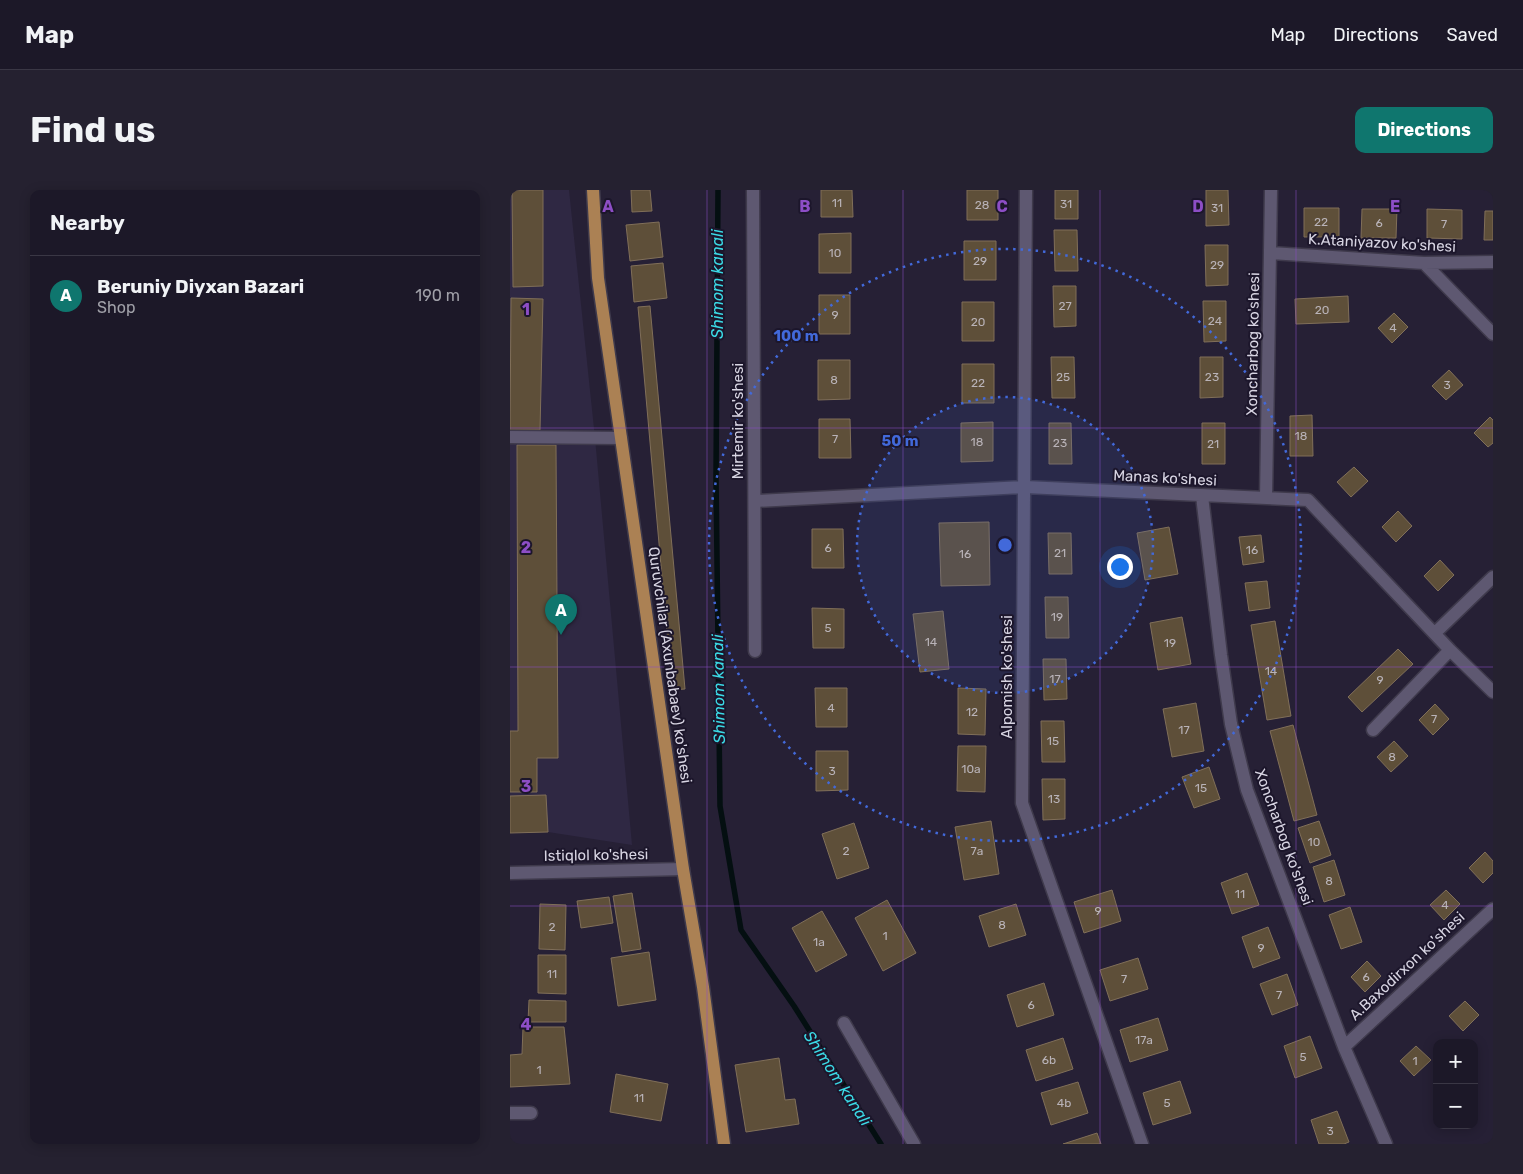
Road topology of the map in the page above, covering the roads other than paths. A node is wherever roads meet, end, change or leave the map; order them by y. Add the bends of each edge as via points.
1 (593, 190) edge
2 (753, 190) edge
3 (1026, 190) edge
4 (1271, 190) edge
5 (1270, 253) junction
6 (1493, 262) edge
7 (1424, 263) junction
8 (1493, 334) edge
9 (510, 437) edge
10 (621, 438) junction
11 (1025, 487) junction
12 (1202, 496) junction
13 (1266, 498) junction
14 (755, 501) junction
15 (1493, 577) edge
16 (1435, 633) junction
17 (1450, 650) junction
18 (755, 651) dead end
19 (1493, 692) edge
20 (1373, 730) dead end
21 (683, 869) junction
22 (510, 873) edge
23 (1493, 909) edge
24 (844, 1024) dead end
25 (1344, 1047) junction
26 (510, 1113) edge
27 (531, 1113) dead end
28 (724, 1144) edge
29 (914, 1144) edge
30 (1142, 1144) edge
31 (1386, 1144) edge

1 - 10 main road, Quruvchilar (Axunbabaev) ko'shesi via 598,278
2 - 14 street, Mirtemir ko'shesi
3 - 11 street, Alpomish ko'shesi
4 - 5 street, Xoncharbog ko'shesi
5 - 7 street, K.Ataniyazov ko'shesi
5 - 13 street, Xoncharbog ko'shesi
6 - 7 street, K.Ataniyazov ko'shesi
7 - 8 street
9 - 10 street
10 - 21 main road, Quruvchilar (Axunbabaev) ko'shesi
11 - 12 street, Manas ko'shesi
11 - 14 street, Manas ko'shesi
11 - 30 street, Alpomish ko'shesi via 1022,803
12 - 13 street, Manas ko'shesi
12 - 25 street, Xoncharbog ko'shesi via 1231,724 1247,790
13 - 16 street, Manas ko'shesi via 1308,500
14 - 18 street, Mirtemir ko'shesi
15 - 16 street
16 - 17 street, Manas ko'shesi
17 - 19 street, Manas ko'shesi
17 - 20 street
21 - 22 street, Istiqlol ko'shesi
21 - 28 main road, Quruvchilar (Axunbabaev) ko'shesi via 704,987
23 - 25 street, A.Baxodirxon ko'shesi
24 - 29 street
25 - 31 street, Xoncharbog ko'shesi
26 - 27 street

